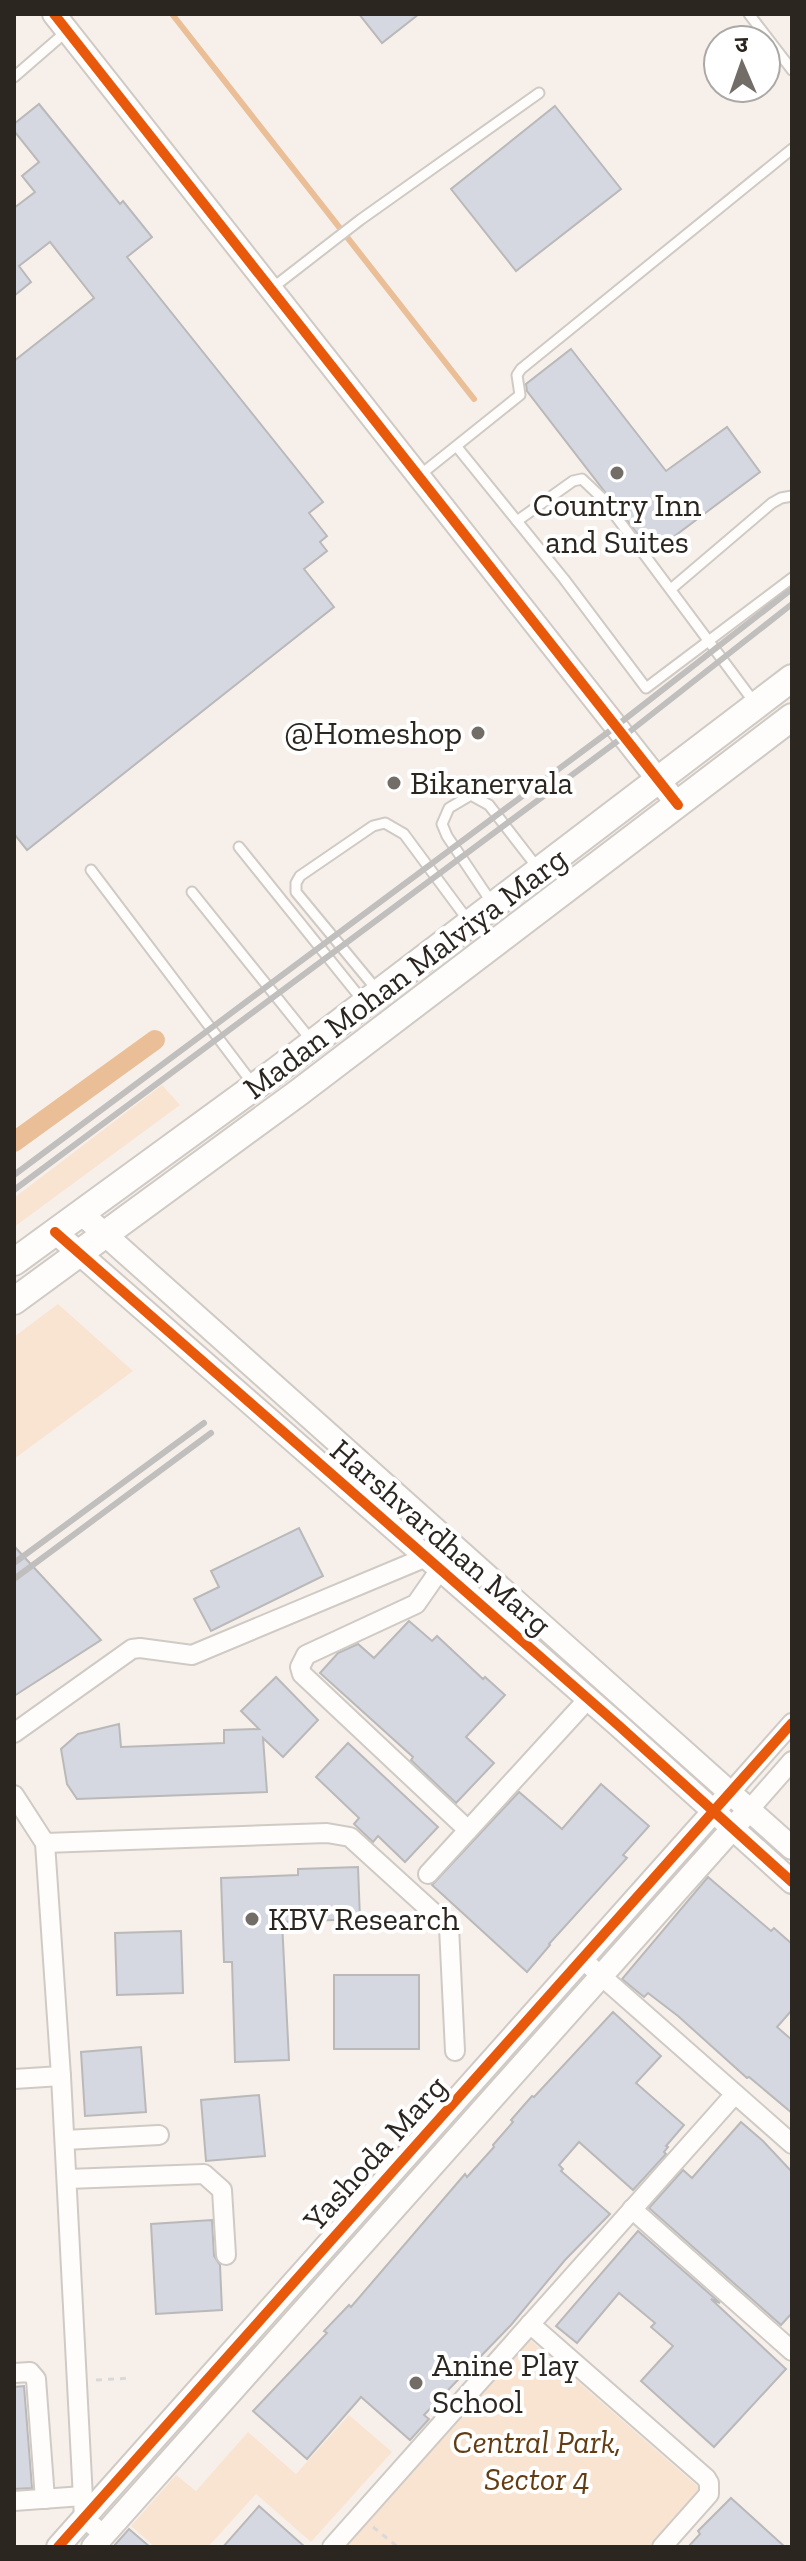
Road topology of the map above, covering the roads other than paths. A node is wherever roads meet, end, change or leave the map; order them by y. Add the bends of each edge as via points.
1 (749, 14) edge
2 (60, 23) edge
3 (792, 70) edge
4 (14, 77) edge
5 (539, 93) dead end
6 (792, 149) edge
7 (271, 289) junction
8 (457, 447) junction
9 (420, 475) junction
10 (792, 496) edge
11 (517, 521) junction
12 (792, 578) edge
13 (671, 589) junction
14 (710, 641) junction
15 (792, 678) edge
16 (756, 705) junction
17 (792, 717) edge
18 (659, 782) junction
19 (678, 805) junction
20 (239, 847) dead end
21 (91, 870) dead end
22 (540, 872) junction
23 (192, 892) dead end
24 (494, 906) junction
25 (470, 924) junction
26 (372, 998) junction
27 (314, 1043) junction
28 (255, 1086) junction
29 (81, 1213) junction
30 (55, 1232) junction
31 (105, 1235) junction
32 (79, 1253) junction
33 (14, 1262) edge
34 (14, 1301) edge
35 (432, 1564) junction
36 (588, 1699) junction
37 (792, 1723) edge
38 (14, 1733) edge
39 (792, 1761) edge
40 (730, 1793) junction
41 (14, 1795) edge
42 (749, 1810) junction
43 (714, 1811) junction
44 (732, 1828) junction
45 (468, 1830) junction
46 (45, 1843) junction
47 (792, 1848) edge
48 (428, 1874) dead end
49 (792, 1882) edge
50 (582, 1959) junction
51 (601, 1976) junction
52 (455, 2051) dead end
53 (61, 2076) junction
54 (14, 2079) edge
55 (735, 2094) junction
56 (159, 2135) dead end
57 (65, 2140) junction
58 (792, 2144) edge
59 (67, 2179) junction
60 (632, 2209) junction
61 (226, 2255) dead end
62 (530, 2324) junction
63 (792, 2351) edge
64 (14, 2373) edge
65 (45, 2499) junction
66 (14, 2501) edge
67 (84, 2507) junction
68 (98, 2541) edge
69 (58, 2547) edge
70 (332, 2547) edge
71 (662, 2547) edge

1 - 3 lane
2 - 4 lane
2 - 7 street
5 - 7 lane
6 - 8 lane via 521,369 520,395
7 - 9 street
8 - 9 lane
8 - 11 lane
9 - 18 street
10 - 13 lane via 772,503
11 - 13 lane via 582,479
11 - 14 lane via 646,688
12 - 14 lane
13 - 14 lane
14 - 16 lane
15 - 16 main road, Madan Mohan Malviya Marg
16 - 18 main road, Madan Mohan Malviya Marg
17 - 19 main road, Madan Mohan Malviya Marg
18 - 19 street
18 - 22 main road, Madan Mohan Malviya Marg
19 - 31 main road, Madan Mohan Malviya Marg
20 - 26 lane
21 - 28 lane
22 - 24 main road, Madan Mohan Malviya Marg
22 - 24 lane via 489,805 471,795 449,808 442,824 447,836
23 - 27 lane
24 - 25 main road, Madan Mohan Malviya Marg
25 - 26 main road, Madan Mohan Malviya Marg
25 - 26 lane via 404,834 385,823 300,876 296,892
26 - 27 main road, Madan Mohan Malviya Marg
27 - 28 main road, Madan Mohan Malviya Marg
28 - 29 main road, Madan Mohan Malviya Marg
29 - 30 main road, Madan Mohan Malviya Marg
29 - 31 street, Harshvardhan Marg
30 - 32 street, Harshvardhan Marg
30 - 33 main road, Madan Mohan Malviya Marg
31 - 32 main road, Madan Mohan Malviya Marg
31 - 40 street, Harshvardhan Marg
32 - 34 main road, Madan Mohan Malviya Marg
32 - 35 street, Harshvardhan Marg
35 - 36 street, Harshvardhan Marg
35 - 38 street via 192,1655 132,1649
35 - 45 street via 416,1604 306,1655 300,1667
36 - 43 street, Harshvardhan Marg
36 - 45 street
37 - 40 street
39 - 42 street
40 - 42 street, Harshvardhan Marg
40 - 43 street, Yashoda Marg
41 - 46 street
42 - 44 street, Yashoda Marg
42 - 47 street, Harshvardhan Marg
43 - 44 street, Harshvardhan Marg
43 - 50 street, Yashoda Marg
44 - 49 street, Harshvardhan Marg
44 - 51 street, Yashoda Marg
45 - 48 street
46 - 52 street via 327,1833 350,1837 449,1927
46 - 53 street
50 - 51 street
50 - 67 street, Yashoda Marg
51 - 55 street
51 - 68 street, Yashoda Marg
53 - 54 street
53 - 57 street
55 - 58 street
55 - 60 street
56 - 57 street
57 - 59 street
59 - 61 street via 204,2174 222,2190
59 - 67 street
60 - 62 street
60 - 63 street
62 - 70 street
62 - 71 street via 709,2483 709,2494
64 - 65 street via 36,2376
65 - 66 street
65 - 67 street
67 - 68 street
67 - 69 street, Yashoda Marg

